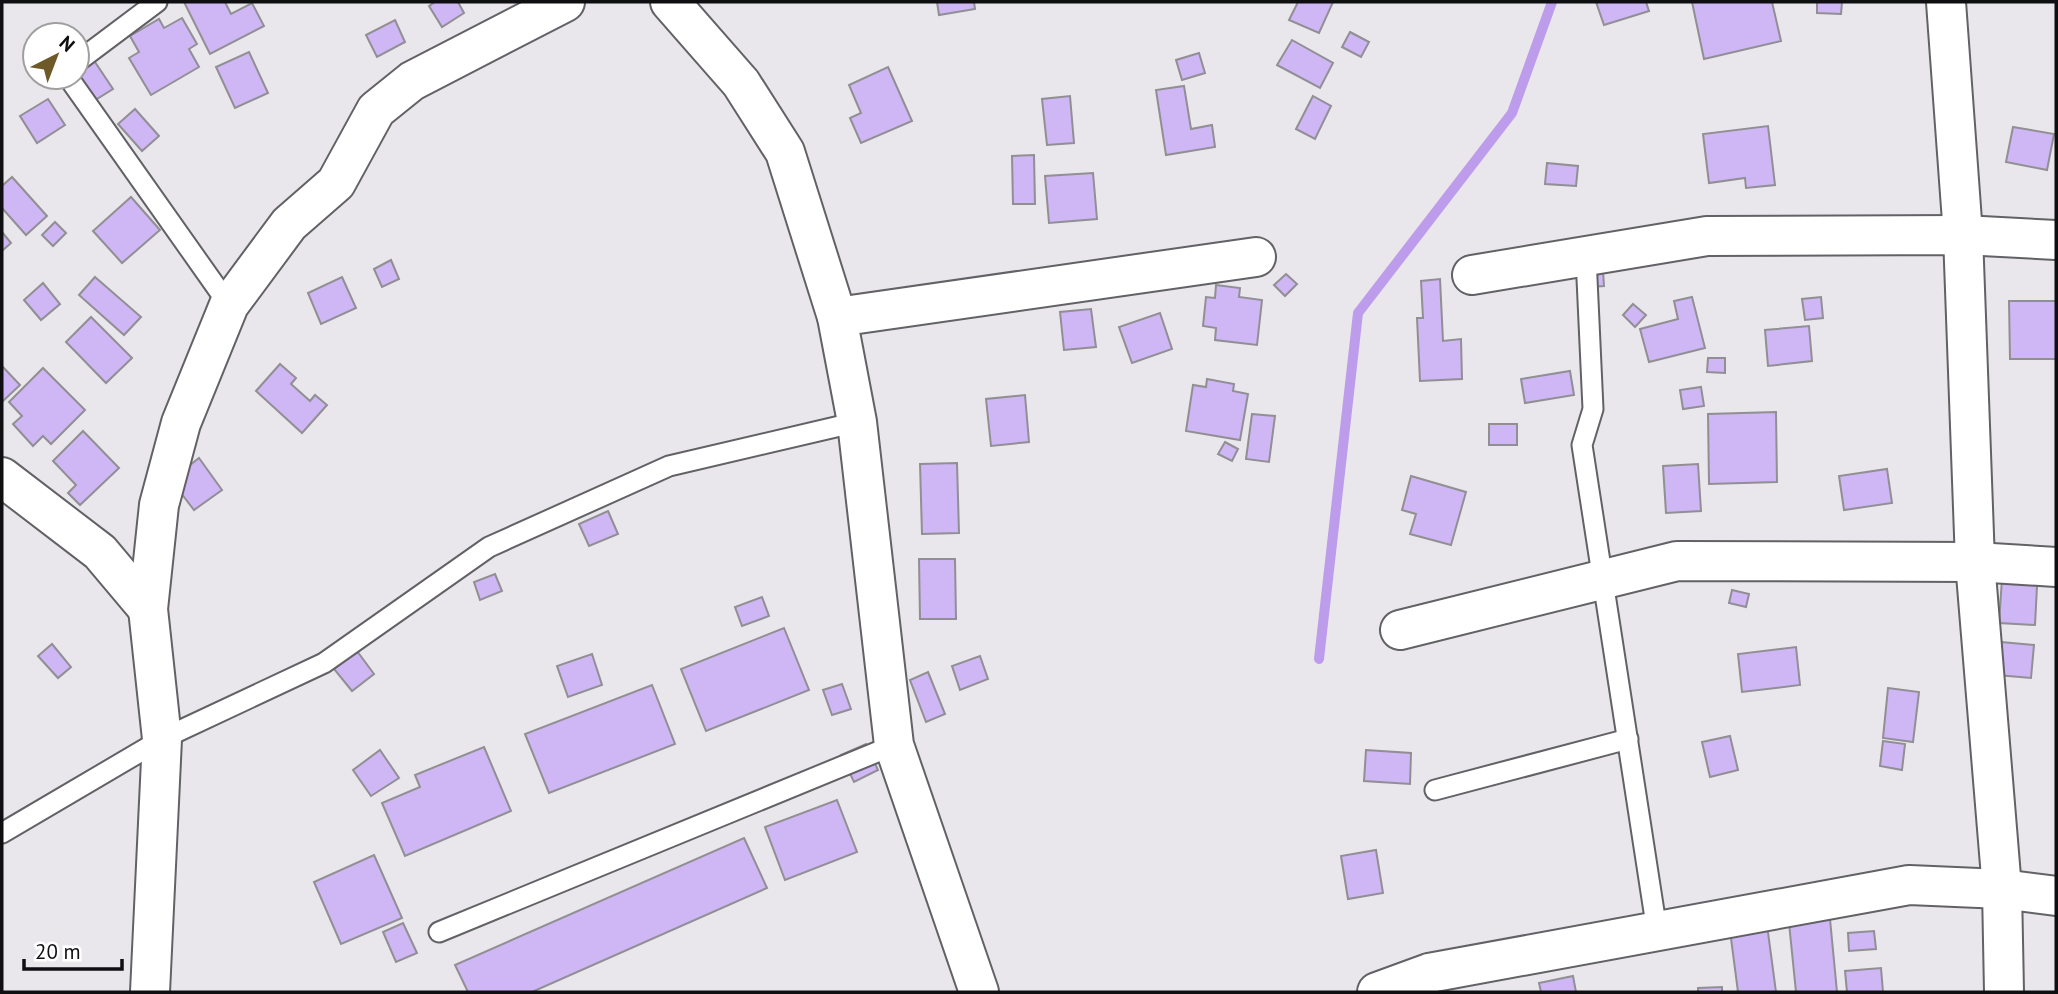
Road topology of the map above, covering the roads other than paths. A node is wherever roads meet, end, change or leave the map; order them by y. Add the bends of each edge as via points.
1 (157, 2) edge
2 (565, 2) edge
3 (670, 2) edge
4 (1946, 2) edge
5 (91, 52) edge
6 (78, 91) edge
7 (1963, 235) junction
8 (2056, 240) edge
9 (1256, 257) dead end
10 (1586, 257) junction
11 (1472, 275) dead end
12 (229, 305) junction
13 (837, 317) junction
14 (857, 422) junction
15 (2, 477) edge
16 (1975, 562) junction
17 (2056, 567) edge
18 (1603, 579) junction
19 (148, 609) junction
20 (1400, 629) dead end
21 (162, 738) junction
22 (1628, 739) junction
23 (894, 745) junction
24 (1435, 790) dead end
25 (2, 833) edge
26 (2002, 889) junction
27 (2056, 896) edge
28 (1657, 931) junction
29 (439, 932) dead end
30 (150, 992) edge
31 (979, 992) edge
32 (1377, 992) edge
33 (2004, 992) edge

1 - 5 lane
2 - 12 street via 412,80 376,110 336,183 289,224
3 - 13 street via 741,83 785,152
4 - 7 street
6 - 12 lane
7 - 8 street
7 - 10 street via 1707,236
7 - 16 street
9 - 13 street
10 - 11 street
10 - 18 lane via 1593,409 1582,445
12 - 19 street via 181,423 159,505
13 - 14 street
14 - 21 lane via 669,466 489,547 324,663
14 - 23 street
15 - 19 street via 100,552
16 - 17 street
16 - 18 street via 1677,561
16 - 26 street
18 - 20 street
18 - 22 lane
19 - 21 street
21 - 25 lane
21 - 30 street
22 - 24 lane
22 - 28 lane
23 - 29 lane
23 - 31 street
26 - 27 street
26 - 28 street via 1909,885
26 - 33 street
28 - 32 street via 1429,973

